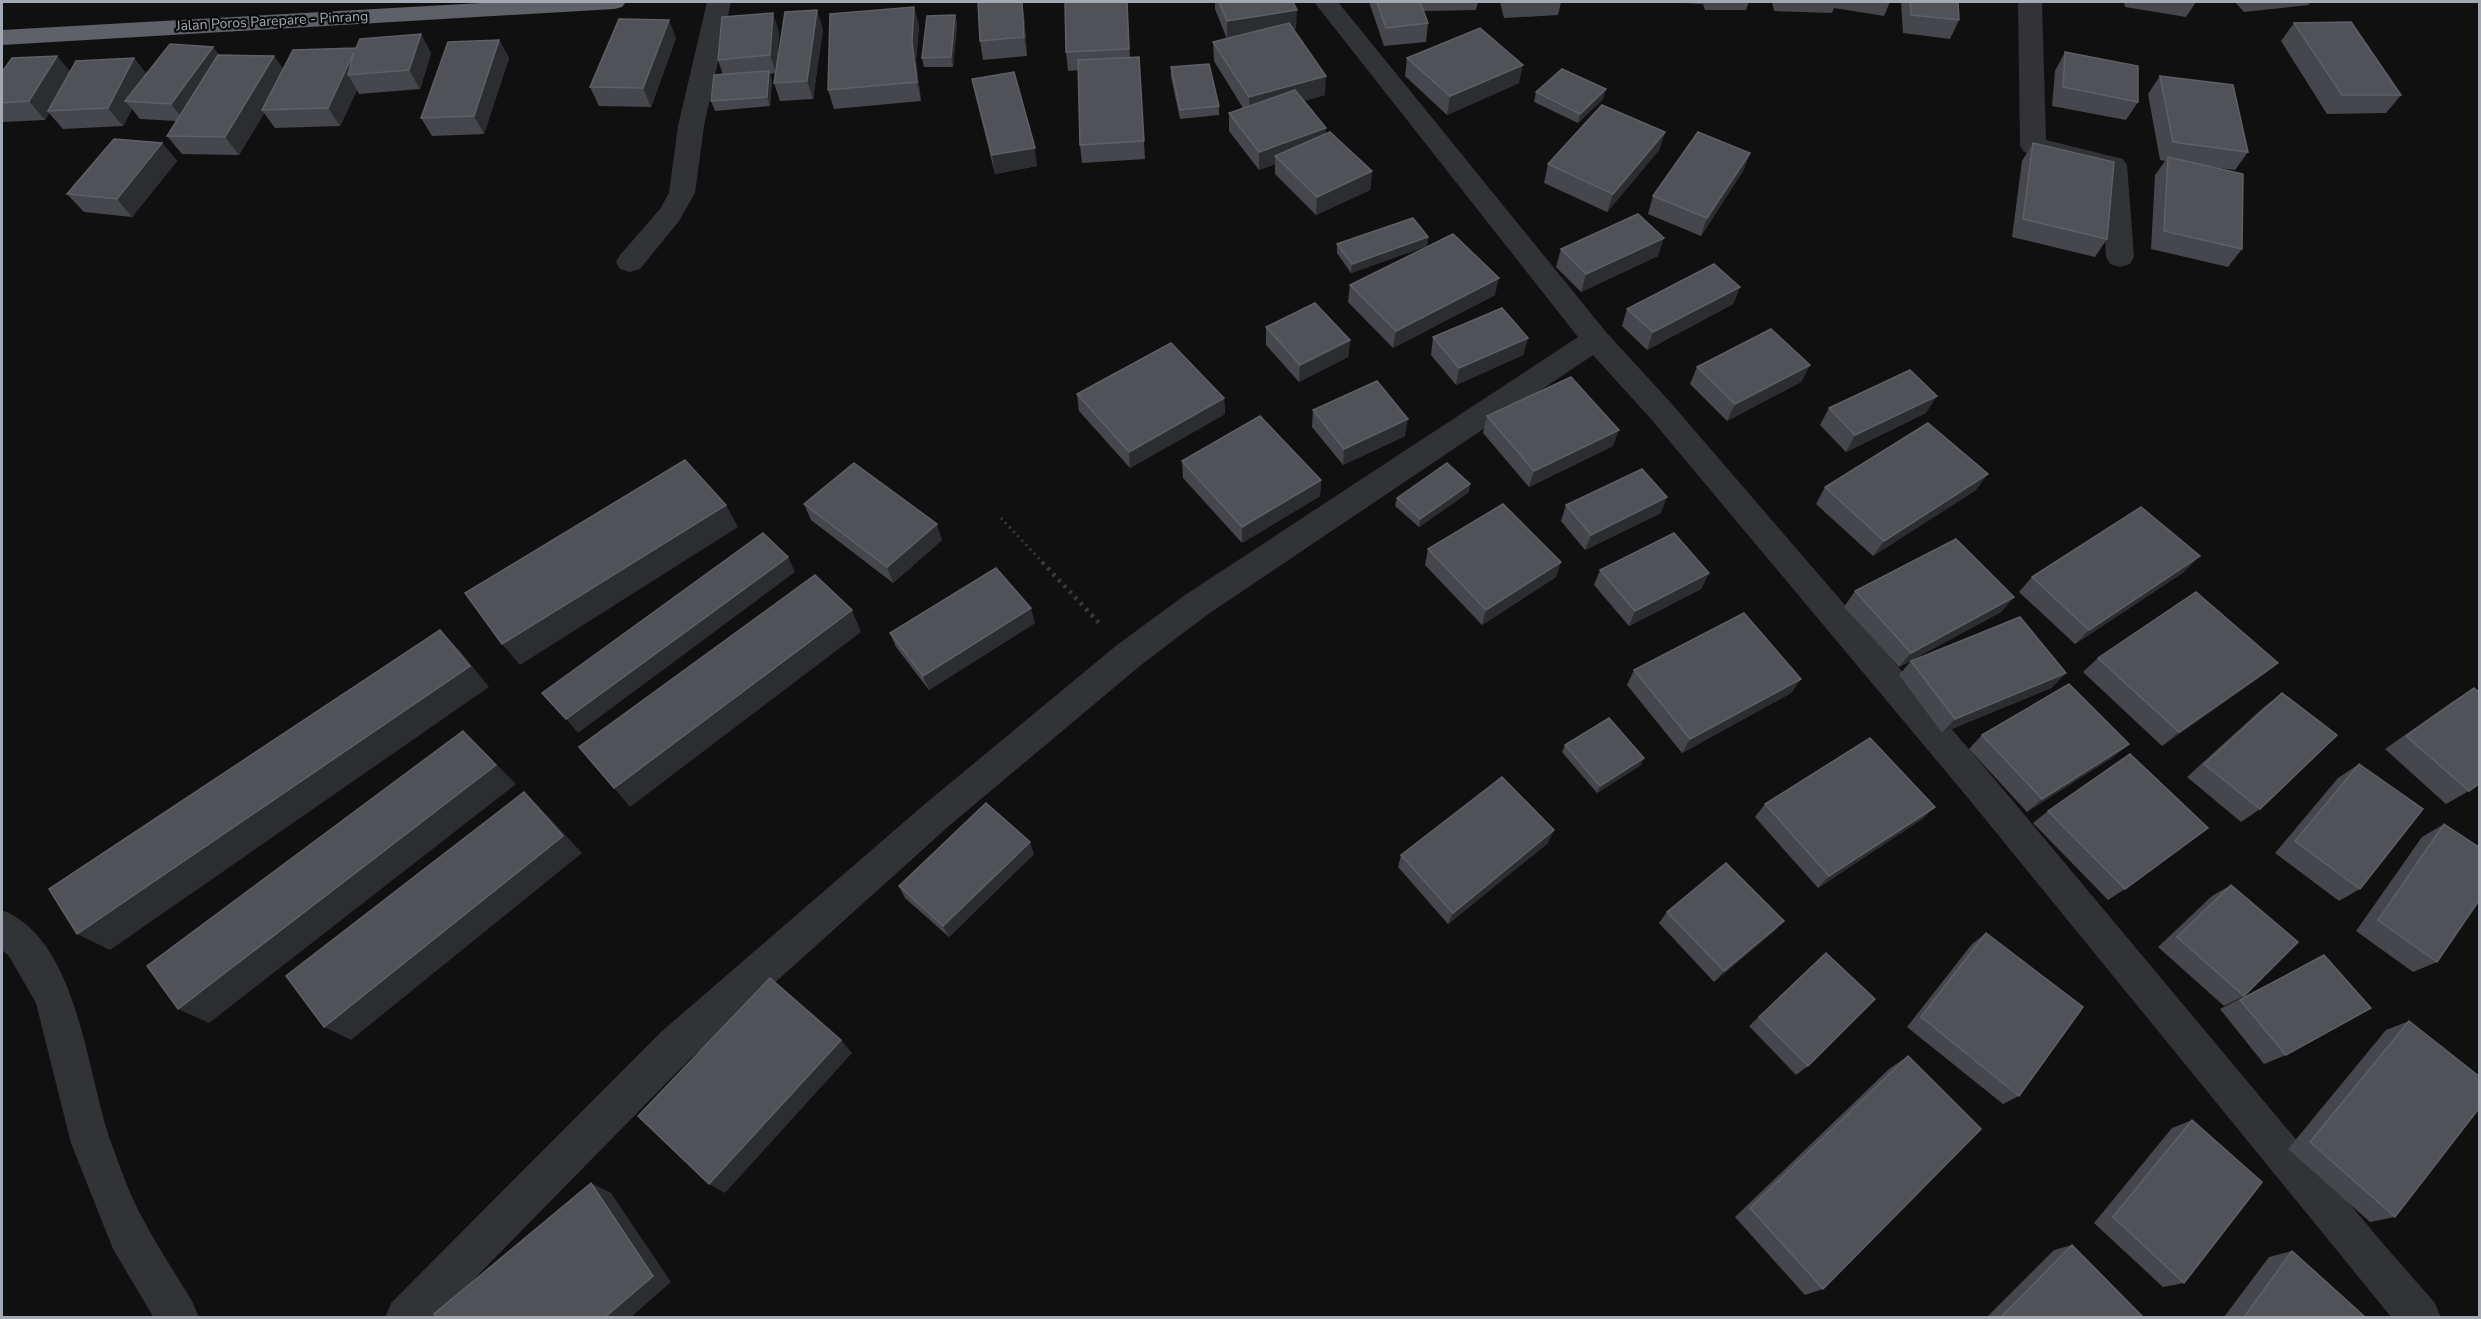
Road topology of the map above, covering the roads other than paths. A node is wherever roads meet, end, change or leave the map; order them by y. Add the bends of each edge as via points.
1 (614, 2) edge
2 (719, 2) edge
3 (1326, 2) edge
4 (2030, 2) edge
5 (2, 38) edge
6 (2120, 257) dead end
7 (630, 262) dead end
8 (1596, 339) junction
9 (2, 928) edge
10 (178, 1317) edge
11 (406, 1317) edge
12 (2420, 1317) edge

1 - 5 highway, Jalan Poros Parepare - Pinrang
2 - 7 street via 691,126 682,194 670,215
3 - 8 street
4 - 6 street via 2033,146 2114,165
8 - 11 street via 1196,604 1129,655 938,814 675,1046
8 - 12 street via 1965,769
9 - 10 street via 22,943 53,997 91,1143 128,1234

